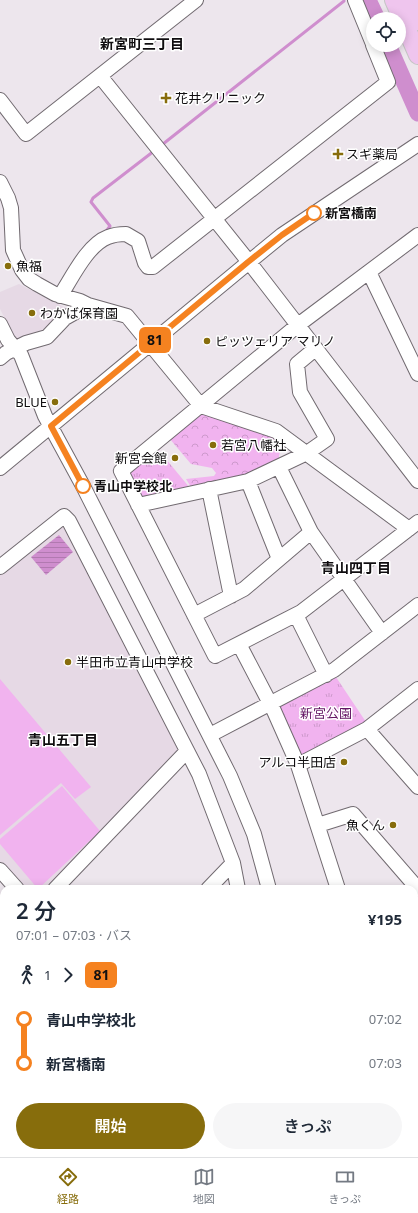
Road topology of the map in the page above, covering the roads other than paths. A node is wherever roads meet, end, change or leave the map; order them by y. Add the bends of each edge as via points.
1 (196, 0) edge
2 (355, 0) edge
3 (394, 0) edge
4 (409, 0) edge
5 (418, 21) edge
6 (366, 28) edge
7 (376, 52) edge
8 (418, 55) edge
9 (100, 76) junction
10 (0, 100) edge
11 (417, 144) edge
12 (0, 182) edge
13 (214, 220) junction
14 (418, 235) edge
15 (248, 262) junction
16 (369, 272) junction
17 (60, 296) junction
18 (88, 305) junction
19 (0, 324) edge
20 (298, 325) junction
21 (150, 344) junction
22 (16, 347) junction
23 (315, 348) junction
24 (0, 358) edge
25 (418, 374) edge
26 (201, 406) junction
27 (51, 426) junction
28 (307, 453) junction
29 (279, 467) junction
30 (0, 468) edge
31 (248, 481) junction
32 (418, 481) edge
33 (209, 489) junction
34 (138, 505) junction
35 (413, 525) edge
36 (311, 532) junction
37 (279, 559) junction
38 (0, 567) edge
39 (344, 579) junction
40 (231, 596) junction
41 (418, 605) edge
42 (194, 615) junction
43 (296, 615) junction
44 (382, 633) junction
45 (239, 644) junction
46 (326, 675) junction
47 (418, 690) edge
48 (270, 704) junction
49 (367, 729) junction
50 (210, 734) junction
51 (187, 751) junction
52 (298, 764) junction
53 (418, 787) edge
54 (318, 825) junction
55 (233, 863) junction
56 (0, 870) edge
57 (13, 885) edge
58 (59, 885) edge
59 (212, 885) edge
60 (237, 885) edge
61 (268, 885) edge
62 (337, 885) edge
63 (415, 885) edge

1 - 9 street
2 - 6 street
3 - 8 main road
4 - 5 main road
7 - 13 street via 388,82
9 - 10 street via 26,134
9 - 13 street
11 - 15 street via 282,235
12 - 17 street via 11,208 11,240 17,261 29,279
13 - 15 street
13 - 17 street via 153,267 148,267 145,263 138,241 126,234 105,238 81,262
14 - 16 street
15 - 20 street
15 - 21 street
16 - 20 street
16 - 25 street
17 - 18 street
18 - 21 street via 127,316
18 - 22 street via 65,318 47,336
19 - 22 street via 8,340
20 - 23 street
20 - 26 street
21 - 26 street
21 - 27 street
22 - 24 street
22 - 27 street
23 - 28 street via 297,364 300,392 327,439
23 - 32 street
26 - 28 street via 276,431
26 - 34 street via 121,471
27 - 30 street
27 - 50 street
28 - 29 street
28 - 35 street
29 - 31 street
29 - 36 street
31 - 33 street
31 - 37 street
33 - 34 street
33 - 40 street
34 - 42 street
35 - 39 street
36 - 37 street
36 - 39 street
37 - 40 street via 244,589
38 - 51 street via 64,516
39 - 43 street
39 - 44 street
40 - 42 street
41 - 44 street
42 - 45 street via 215,656
43 - 45 street
43 - 46 street
44 - 46 street
45 - 48 street
46 - 48 street
47 - 49 street
48 - 50 street
48 - 52 street
49 - 52 street
49 - 53 street
50 - 61 street via 243,804
51 - 55 street via 199,774
51 - 58 street
52 - 54 street
54 - 62 street
54 - 63 street via 353,814
55 - 59 street
55 - 60 street
56 - 57 street

